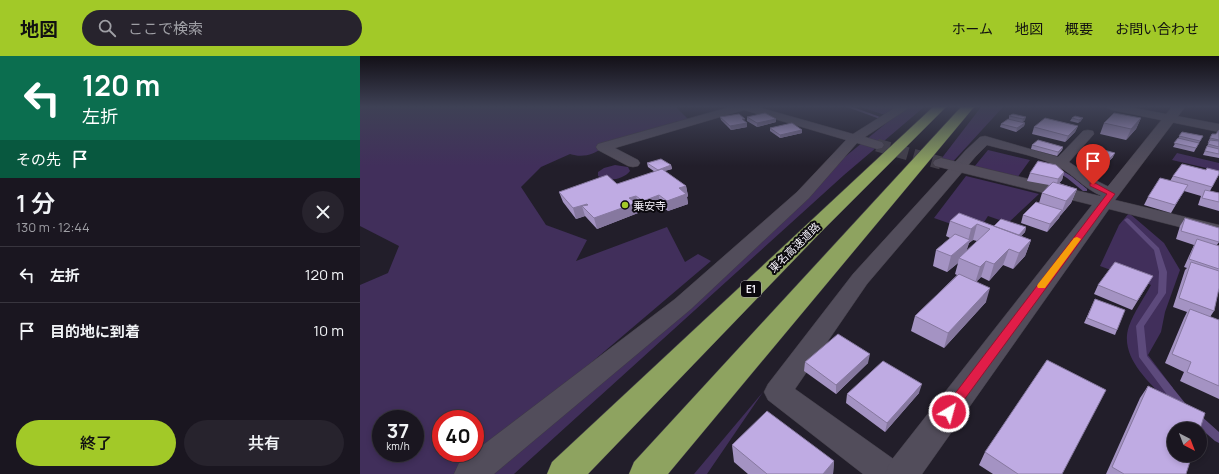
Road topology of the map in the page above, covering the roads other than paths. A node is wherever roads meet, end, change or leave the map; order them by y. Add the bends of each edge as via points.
1 (674, 127) edge
2 (815, 127) edge
3 (874, 127) edge
4 (920, 127) edge
5 (951, 127) edge
6 (1164, 127) edge
7 (1088, 134) dead end
8 (856, 138) junction
9 (877, 145) tunnel mouth
10 (633, 163) dead end
11 (1060, 163) junction
12 (950, 166) junction
13 (1107, 199) junction
14 (1219, 231) edge
15 (470, 474) edge
16 (564, 474) edge
17 (646, 474) edge
18 (888, 474) edge
19 (902, 474) edge

1 - 10 street via 603,147
2 - 8 street
3 - 8 street
4 - 16 highway, 東名高速道路 / E1
5 - 17 highway
6 - 13 street
7 - 11 street
8 - 9 street
8 - 15 street via 803,195 684,304
11 - 12 street via 985,140 972,153
11 - 13 street via 1093,185
12 - 13 street
12 - 18 street via 860,279 778,392
13 - 14 street
13 - 19 street

